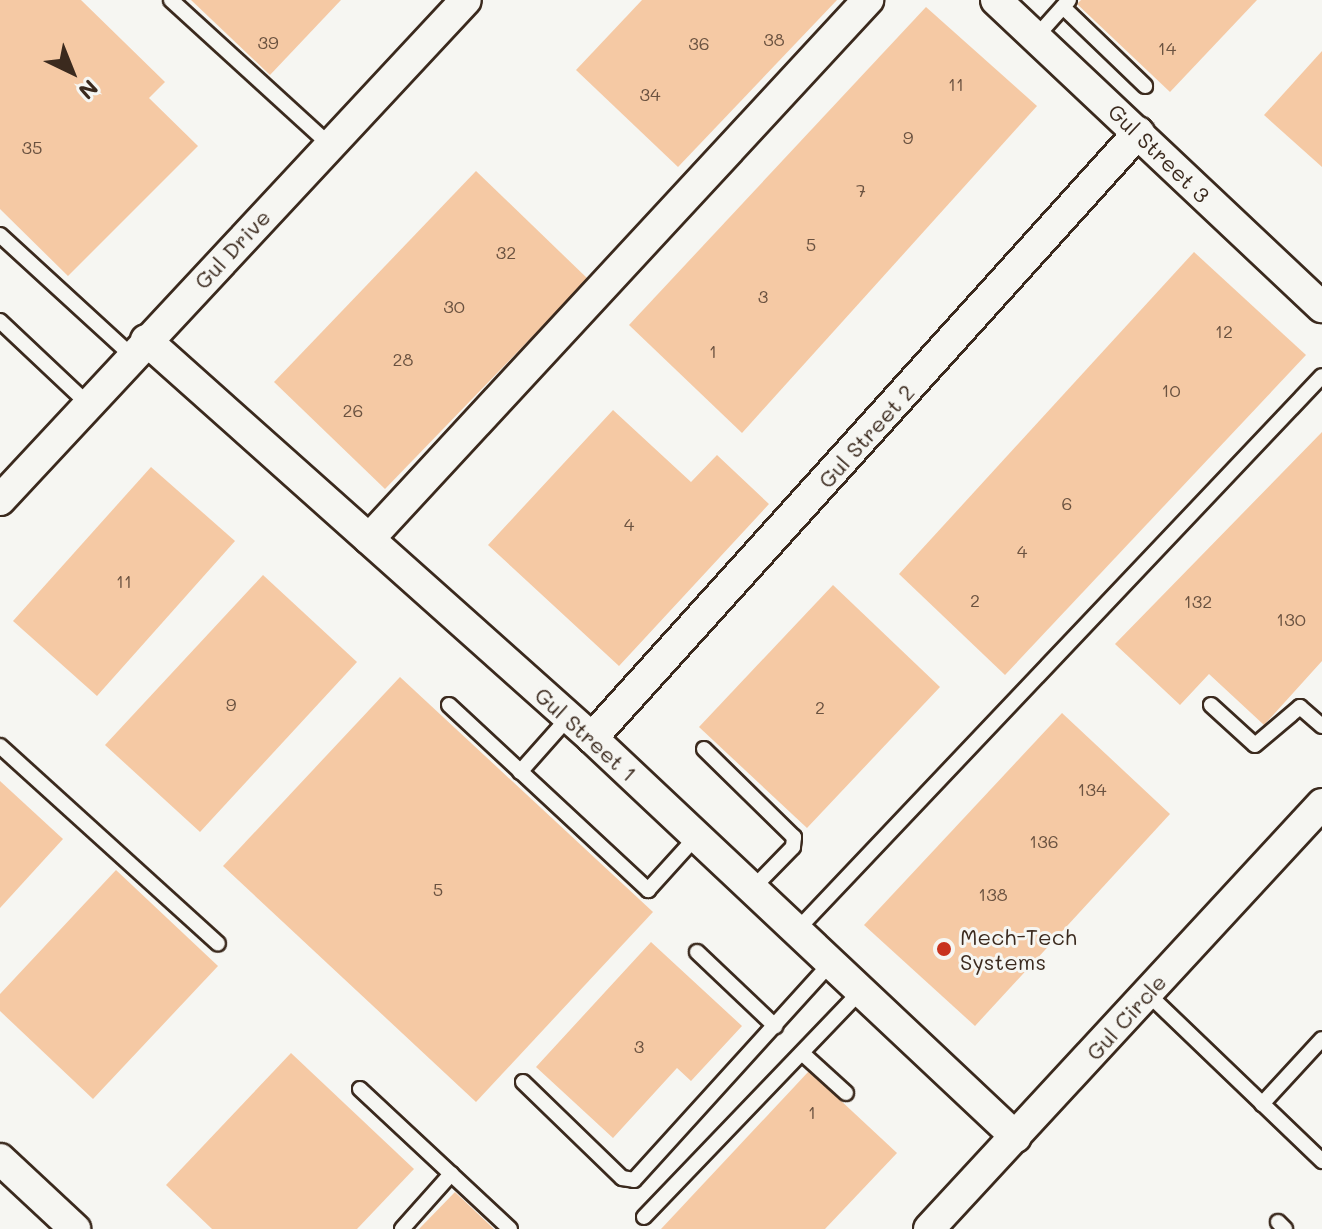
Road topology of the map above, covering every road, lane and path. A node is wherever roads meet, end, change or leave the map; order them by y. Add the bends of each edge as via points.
1 (171, 0) edge
2 (466, 0) edge
3 (868, 0) edge
4 (996, 0) edge
5 (1066, 3) edge
6 (1035, 38) junction
7 (1145, 86) dead end
8 (1139, 132) junction
9 (330, 145) junction
10 (0, 235) edge
11 (1322, 307) edge
12 (0, 321) edge
13 (139, 348) junction
14 (1322, 376) edge
15 (88, 404) junction
16 (0, 500) edge
17 (369, 539) junction
18 (449, 705) dead end
19 (1211, 705) dead end
20 (568, 718) junction
21 (1322, 726) edge
22 (592, 738) junction
23 (0, 746) edge
24 (704, 749) dead end
25 (520, 772) junction
26 (1322, 804) edge
27 (698, 836) junction
28 (753, 888) junction
29 (797, 930) junction
30 (218, 944) dead end
31 (697, 952) dead end
32 (831, 963) junction
33 (862, 990) junction
34 (1147, 993) junction
35 (775, 1026) junction
36 (1322, 1039) edge
37 (803, 1054) junction
38 (523, 1082) dead end
39 (360, 1089) dead end
40 (846, 1093) dead end
41 (1262, 1104) junction
42 (1016, 1137) junction
43 (0, 1159) edge
44 (1322, 1161) edge
45 (451, 1174) junction
46 (644, 1217) dead end
47 (75, 1229) edge
48 (402, 1229) edge
49 (510, 1229) edge
50 (929, 1229) edge

1 - 9 lane
2 - 9 street, Gul Drive
3 - 17 street
4 - 6 street, Gul Street 3
5 - 6 lane
5 - 7 lane
6 - 8 street, Gul Street 3
8 - 11 street, Gul Street 3
8 - 22 street, Gul Street 2
9 - 13 street, Gul Drive
10 - 13 lane
12 - 15 lane
13 - 15 street, Gul Drive
13 - 17 street, Gul Street 1
14 - 29 lane
15 - 16 street, Gul Drive
17 - 20 street, Gul Street 1
18 - 25 lane
19 - 21 lane via 1255,745 1300,707
20 - 22 street, Gul Street 1
20 - 25 lane
22 - 27 street, Gul Street 1
23 - 30 lane
24 - 28 lane via 794,837 793,847
25 - 27 lane via 648,890
26 - 34 street, Gul Circle
27 - 28 street, Gul Street 1
28 - 29 street, Gul Street 1
29 - 32 street, Gul Street 1
31 - 35 lane
32 - 33 street, Gul Street 1
32 - 35 lane
33 - 37 lane
33 - 42 street, Gul Street 1
34 - 41 lane
34 - 42 street, Gul Circle
35 - 38 lane via 634,1180 622,1178
36 - 41 lane
37 - 40 lane
37 - 46 lane
39 - 45 lane
41 - 44 lane
42 - 50 street, Gul Circle
43 - 47 street
45 - 48 lane
45 - 49 lane

